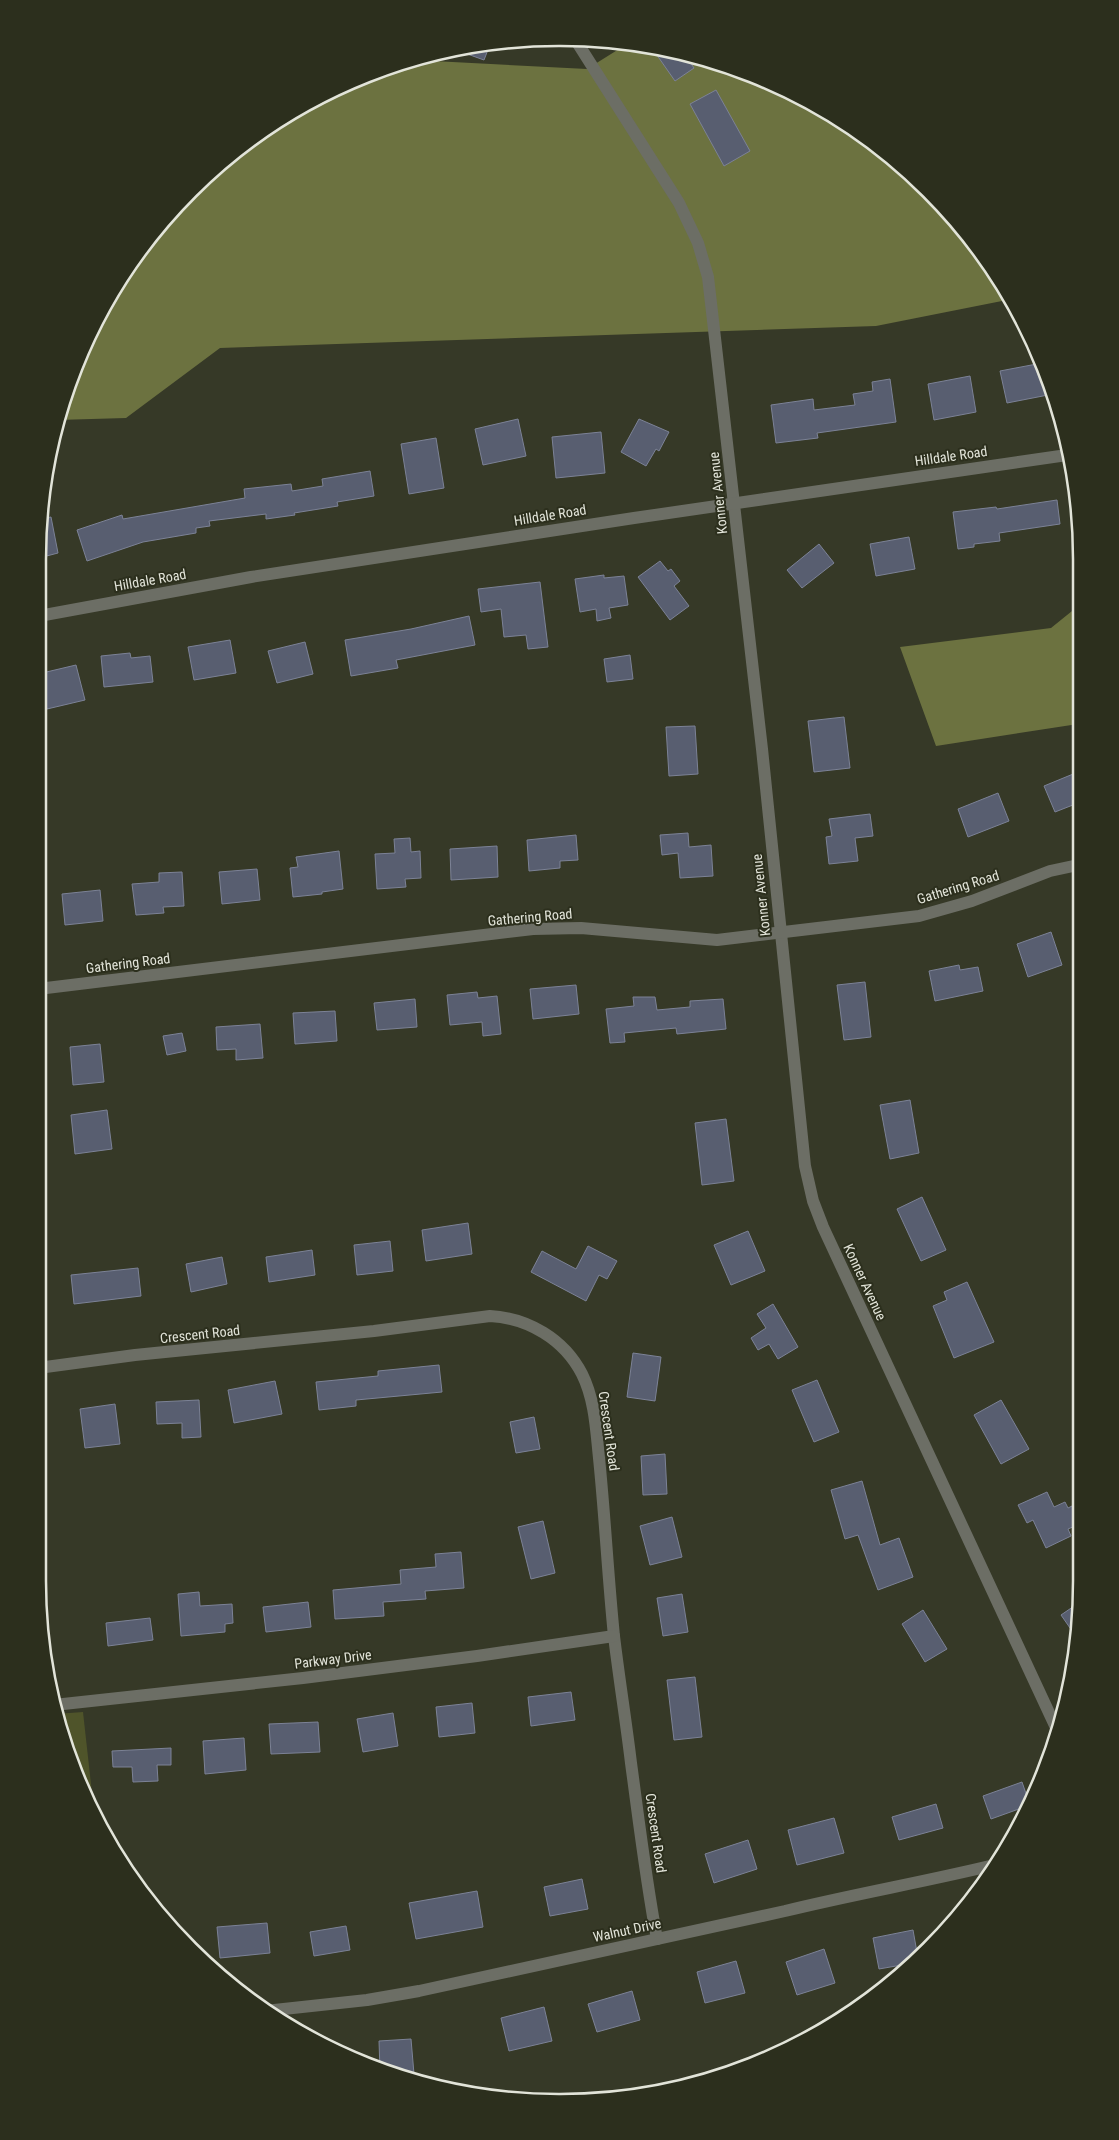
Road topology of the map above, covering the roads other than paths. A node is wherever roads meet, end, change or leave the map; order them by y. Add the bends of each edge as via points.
1 (580, 47) edge
2 (1062, 456) edge
3 (734, 503) junction
4 (46, 615) edge
5 (1073, 866) edge
6 (780, 931) junction
7 (46, 988) edge
8 (46, 1367) edge
9 (614, 1636) junction
10 (62, 1704) edge
11 (1053, 1721) edge
12 (985, 1867) edge
13 (657, 1939) junction
14 (278, 2010) edge

1 - 3 street, Konner Avenue via 679,203 698,243 714,312
2 - 3 street, Hilldale Road
3 - 4 street, Hilldale Road via 261,575
3 - 6 street, Konner Avenue
5 - 6 street, Gathering Road via 1050,871 938,912
6 - 7 street, Gathering Road via 717,940 581,928 533,929
6 - 11 street, Konner Avenue via 806,1166 813,1201
8 - 9 street, Crescent Road via 479,1317 502,1316 525,1322 546,1333 564,1349 589,1389 603,1499
9 - 10 street, Parkway Drive via 342,1673
9 - 13 street, Crescent Road
12 - 13 street, Walnut Drive
13 - 14 street, Walnut Drive via 419,1992

